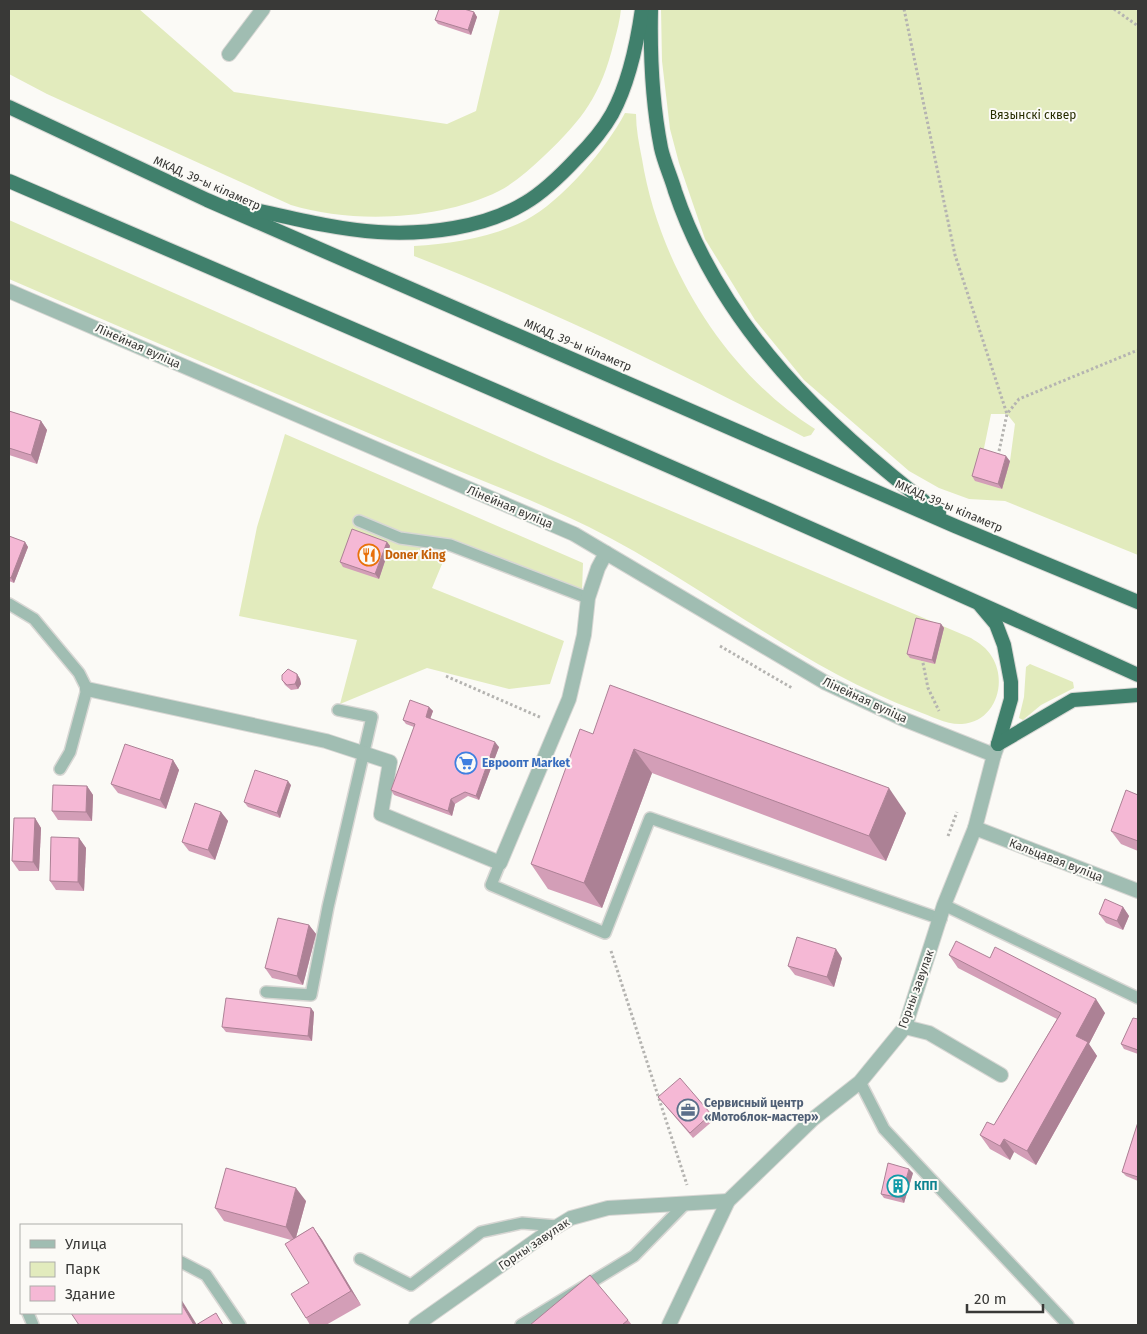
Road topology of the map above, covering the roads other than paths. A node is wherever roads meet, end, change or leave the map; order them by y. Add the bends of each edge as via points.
1 (263, 9) edge
2 (642, 9) edge
3 (651, 9) edge
4 (229, 54) dead end
5 (9, 107) edge
6 (9, 181) edge
7 (207, 200) junction
8 (9, 290) edge
9 (359, 521) dead end
10 (955, 526) junction
11 (606, 553) junction
12 (588, 598) junction
13 (977, 602) junction
14 (1138, 602) edge
15 (9, 604) edge
16 (1138, 675) edge
17 (87, 688) junction
18 (1138, 695) edge
19 (338, 710) dead end
20 (996, 750) junction
21 (364, 754) junction
22 (60, 769) dead end
23 (975, 828) junction
24 (500, 863) junction
25 (1138, 891) edge
26 (944, 905) junction
27 (941, 919) junction
28 (266, 992) dead end
29 (1138, 998) edge
30 (905, 1027) junction
31 (1001, 1075) dead end
32 (860, 1082) junction
33 (728, 1201) junction
34 (689, 1204) junction
35 (557, 1226) junction
36 (360, 1259) dead end
37 (182, 1263) edge
38 (240, 1325) edge
39 (416, 1325) edge
40 (521, 1325) edge
41 (669, 1325) edge
42 (1068, 1325) edge

1 - 4 street
2 - 7 highway via 626,84 612,114 590,144 560,175 526,203 506,212 475,223 442,229 410,233 377,232
3 - 10 highway via 650,44 662,149 683,214 713,278 748,332 783,373 890,476
5 - 7 highway, МКАД, 39-ы кіламетр
6 - 13 highway
7 - 10 highway, МКАД, 39-ы кіламетр
8 - 11 street, Лінейная вуліца via 574,534
9 - 12 lane via 400,538 450,545
10 - 14 highway, МКАД, 39-ы кіламетр
11 - 12 street
11 - 20 street, Лінейная вуліца via 826,683 945,735
12 - 24 street via 582,644 569,699
13 - 16 highway
13 - 20 highway via 996,624 1011,682 1010,699
15 - 17 lane via 34,618 79,673
17 - 21 street via 326,741
17 - 22 lane via 70,752
18 - 20 highway via 1073,700
19 - 21 lane via 372,717
20 - 23 street, Горны завулак
21 - 24 street via 390,762 381,814
21 - 28 lane via 311,995
23 - 25 street, Кальцавая вуліца
23 - 26 street, Горны завулак
24 - 27 lane via 491,885 605,933 650,818
26 - 27 street, Горны завулак
26 - 29 lane
27 - 30 street, Горны завулак
30 - 31 street via 929,1033
30 - 32 street, Горны завулак
32 - 33 street, Горны завулак via 813,1119
32 - 42 lane via 884,1129
33 - 34 street, Горны завулак
33 - 41 street, Горны завулак
34 - 35 street, Горны завулак via 608,1208 571,1218
34 - 40 lane via 634,1256
35 - 36 lane via 522,1223 481,1232 411,1285
35 - 39 street, Горны завулак
37 - 38 lane via 206,1275

